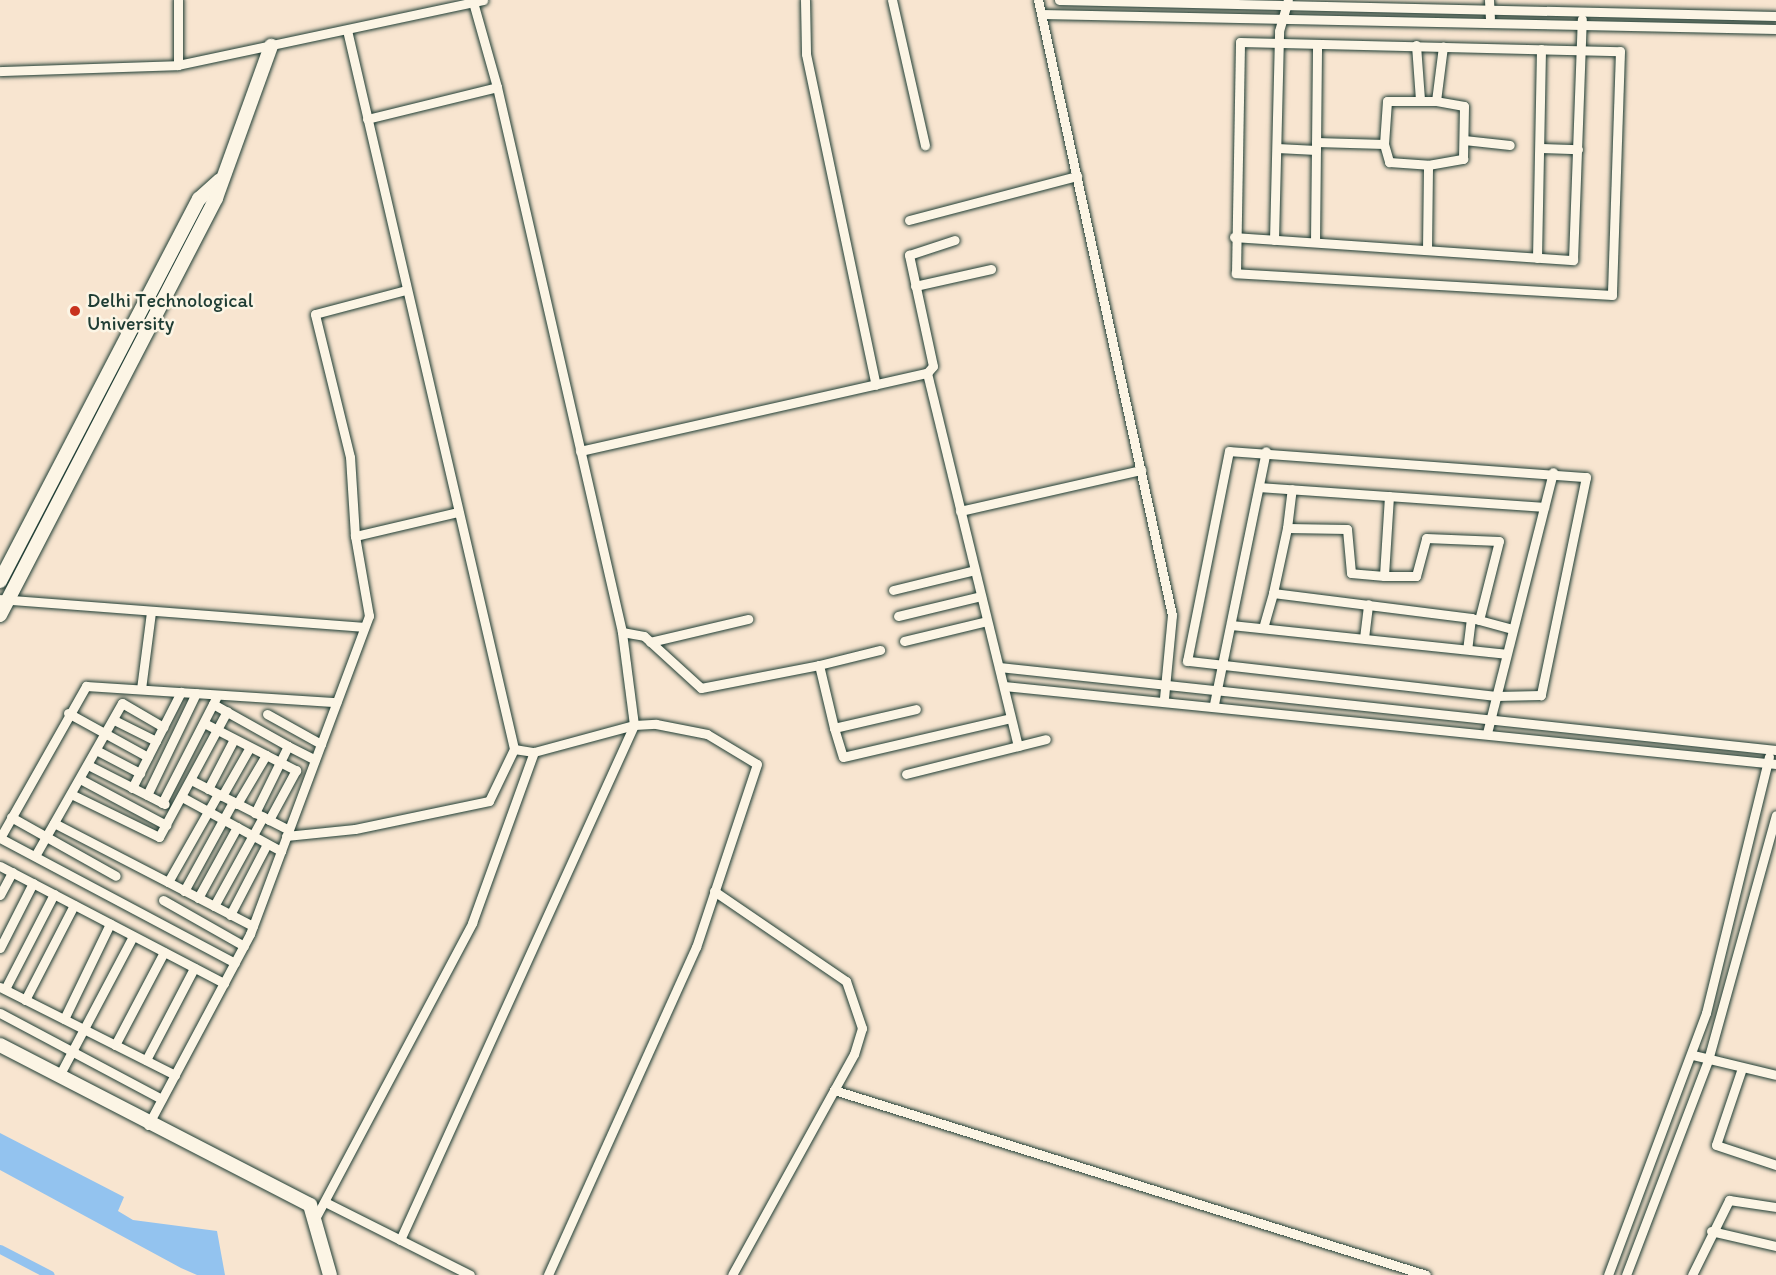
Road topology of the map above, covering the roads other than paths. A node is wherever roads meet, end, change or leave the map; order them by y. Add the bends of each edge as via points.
1 (178, 0) edge
2 (805, 0) edge
3 (892, 0) edge
4 (1038, 0) edge
5 (1059, 0) edge
6 (1489, 0) edge
7 (478, 1) edge
8 (1287, 4) edge
9 (1490, 11) junction
10 (1581, 13) junction
11 (1041, 14) junction
12 (1776, 16) edge
13 (1285, 18) junction
14 (1490, 23) junction
15 (1582, 25) junction
16 (1776, 28) edge
17 (347, 30) junction
18 (1279, 43) junction
19 (1317, 44) junction
20 (1416, 45) junction
21 (271, 46) junction
22 (1443, 46) junction
23 (1541, 49) junction
24 (1581, 50) junction
25 (178, 65) junction
26 (0, 71) edge
27 (497, 87) junction
28 (1420, 100) junction
29 (1436, 101) junction
30 (367, 118) junction
31 (1464, 140) junction
32 (1384, 144) junction
33 (925, 145) dead end
34 (1510, 145) dead end
35 (1316, 146) junction
36 (1277, 148) junction
37 (1541, 148) junction
38 (1578, 149) junction
39 (1428, 165) junction
40 (1077, 176) junction
41 (221, 178) junction
42 (909, 220) dead end
43 (1234, 237) junction
44 (955, 240) dead end
45 (1274, 240) junction
46 (1315, 242) junction
47 (1427, 250) junction
48 (1537, 258) junction
49 (991, 269) dead end
50 (915, 286) junction
51 (406, 290) junction
52 (927, 373) junction
53 (876, 385) junction
54 (580, 451) junction
55 (1266, 451) junction
56 (1141, 470) junction
57 (1553, 472) junction
58 (1259, 487) junction
59 (1292, 489) junction
60 (1389, 496) junction
61 (1544, 507) junction
62 (960, 511) junction
63 (458, 512) junction
64 (1287, 528) junction
65 (355, 536) junction
66 (975, 570) junction
67 (1384, 576) junction
68 (0, 581) edge
69 (893, 590) dead end
70 (1273, 593) junction
71 (981, 596) junction
72 (4, 600) edge
73 (1368, 604) junction
74 (152, 612) junction
75 (0, 615) edge
76 (898, 616) dead end
77 (748, 619) dead end
78 (1475, 619) junction
79 (987, 621) junction
80 (1231, 625) junction
81 (364, 627) junction
82 (1263, 628) junction
83 (1512, 629) junction
84 (629, 633) junction
85 (1364, 638) junction
86 (650, 642) junction
87 (904, 642) dead end
88 (1467, 649) junction
89 (880, 650) dead end
90 (1505, 654) junction
91 (819, 665) junction
92 (999, 667) junction
93 (1223, 667) junction
94 (1167, 683) junction
95 (1004, 686) junction
96 (120, 688) junction
97 (141, 689) junction
98 (1218, 691) junction
99 (181, 692) junction
100 (195, 693) junction
101 (1496, 696) junction
102 (1164, 698) junction
103 (216, 699) junction
104 (336, 702) junction
105 (122, 703) junction
106 (1214, 705) junction
107 (916, 709) dead end
108 (227, 711) junction
109 (68, 712) junction
110 (267, 714) dead end
111 (1011, 718) junction
112 (1491, 719) junction
113 (114, 720) junction
114 (204, 723) junction
115 (634, 725) junction
116 (163, 727) junction
117 (834, 728) junction
118 (218, 730) junction
119 (1487, 733) junction
120 (106, 735) junction
121 (234, 739) junction
122 (1046, 739) dead end
123 (156, 741) junction
124 (321, 744) junction
125 (288, 746) junction
126 (1018, 746) junction
127 (250, 747) junction
128 (514, 749) junction
129 (96, 750) junction
130 (1773, 750) edge
131 (534, 752) junction
132 (266, 755) junction
133 (148, 757) junction
134 (315, 760) junction
135 (282, 762) junction
136 (1772, 764) edge
137 (88, 765) junction
138 (296, 770) junction
139 (140, 773) junction
140 (906, 774) dead end
141 (308, 777) junction
142 (80, 779) junction
143 (191, 780) junction
144 (132, 788) junction
145 (208, 789) junction
146 (71, 794) junction
147 (147, 795) junction
148 (220, 795) junction
149 (182, 797) junction
150 (162, 803) junction
151 (235, 803) junction
152 (175, 810) junction
153 (207, 811) junction
154 (1776, 815) edge
155 (262, 816) junction
156 (11, 817) junction
157 (224, 820) junction
158 (54, 823) junction
159 (166, 825) junction
160 (237, 827) junction
161 (288, 833) junction
162 (253, 836) junction
163 (0, 838) edge
164 (45, 838) junction
165 (267, 844) junction
166 (281, 851) junction
167 (35, 856) junction
168 (0, 866) edge
169 (12, 872) junction
170 (116, 876) dead end
171 (168, 882) junction
172 (33, 883) junction
173 (184, 891) junction
174 (714, 891) junction
175 (54, 894) junction
176 (0, 895) edge
177 (198, 898) junction
178 (163, 900) dead end
179 (74, 905) junction
180 (214, 906) junction
181 (230, 915) junction
182 (110, 924) junction
183 (253, 926) junction
184 (133, 936) junction
185 (244, 946) junction
186 (0, 948) edge
187 (164, 952) junction
188 (235, 963) junction
189 (194, 968) junction
190 (224, 984) junction
191 (3, 988) edge
192 (25, 1000) junction
193 (0, 1013) edge
194 (64, 1019) junction
195 (84, 1029) junction
196 (0, 1045) edge
197 (115, 1045) junction
198 (72, 1052) junction
199 (1693, 1055) junction
200 (146, 1060) junction
201 (1708, 1060) junction
202 (1742, 1068) junction
203 (175, 1075) junction
204 (1776, 1075) edge
205 (58, 1076) junction
206 (834, 1090) junction
207 (162, 1099) junction
208 (148, 1125) junction
209 (1776, 1165) edge
210 (327, 1203) junction
211 (1776, 1208) edge
212 (317, 1215) junction
213 (1711, 1230) junction
214 (400, 1240) junction
215 (1776, 1246) edge
216 (330, 1275) edge
217 (470, 1275) edge
218 (548, 1275) edge
219 (732, 1275) edge
220 (1426, 1275) edge
221 (1608, 1275) edge
222 (1626, 1275) edge
223 (1692, 1275) edge

1 - 25 street
2 - 53 street via 806,54
3 - 33 street
4 - 11 street
5 - 8 street
6 - 9 street
7 - 17 street
7 - 27 street
8 - 9 street
8 - 13 street
9 - 10 street
9 - 14 street
10 - 12 street
10 - 15 street
11 - 13 street
11 - 40 street
13 - 14 street
13 - 18 street
14 - 15 street
15 - 16 street
15 - 24 street
17 - 21 street
17 - 30 street
18 - 19 street
18 - 36 street
18 - 43 street via 1240,42
19 - 20 street
19 - 35 street
20 - 22 street
20 - 28 street
21 - 25 street
21 - 41 street via 255,100 234,135
22 - 23 street
22 - 29 street
23 - 24 street
23 - 37 street
24 - 38 street
24 - 43 street via 1620,52 1611,296 1240,274 1234,269
25 - 26 street
27 - 30 street
27 - 54 street
28 - 29 street
28 - 32 street via 1385,104
29 - 31 street via 1464,106
30 - 51 street
31 - 34 street
31 - 39 street via 1461,161
32 - 35 street
32 - 39 street via 1389,162
35 - 36 street
35 - 46 street
36 - 45 street
37 - 38 street
37 - 48 street
38 - 48 street via 1575,259
39 - 47 street
40 - 42 street
40 - 56 street
41 - 68 street via 199,199
41 - 72 street
43 - 45 street
44 - 50 street via 911,252
45 - 46 street
46 - 47 street
47 - 48 street
49 - 50 street
50 - 52 street via 933,366
51 - 63 street
51 - 65 street via 315,314 350,457
52 - 53 street
52 - 62 street
53 - 54 street
54 - 84 street
55 - 57 street
55 - 58 street
55 - 93 street via 1229,451 1224,456 1186,658
56 - 62 street
56 - 94 street via 1172,615
57 - 61 street
57 - 101 street via 1587,480 1541,695
58 - 59 street
58 - 80 street
59 - 60 street
59 - 64 street
60 - 61 street
60 - 67 street
61 - 83 street
62 - 66 street
63 - 65 street
63 - 128 street
64 - 67 street via 1347,529 1352,573
64 - 70 street
65 - 81 street via 369,613
66 - 69 street
66 - 71 street
67 - 78 street via 1416,576 1426,538 1499,541
70 - 73 street
70 - 82 street
71 - 76 street
71 - 79 street
72 - 74 street
72 - 75 street
73 - 78 street
73 - 85 street
74 - 81 street
74 - 97 street
77 - 86 street
78 - 83 street
78 - 88 street
79 - 87 street
79 - 92 street
80 - 82 street
80 - 93 street
81 - 104 street
82 - 85 street
83 - 90 street
84 - 86 street
84 - 115 street
85 - 88 street
86 - 91 street via 701,688
88 - 90 street
89 - 91 street
90 - 101 street
91 - 117 street
92 - 94 street
92 - 95 street
93 - 98 street
93 - 101 street
94 - 98 street
94 - 102 street
95 - 102 street
95 - 111 street
96 - 97 street
96 - 105 street
96 - 109 street via 82,688
97 - 99 street
98 - 106 street
98 - 112 street
99 - 100 street
99 - 116 street
100 - 103 street
100 - 147 street
101 - 112 street
102 - 106 street
103 - 104 street
103 - 108 street
103 - 114 street
104 - 124 street
105 - 113 street
105 - 116 street
106 - 119 street
107 - 117 street
108 - 118 street
108 - 125 street
109 - 120 street
109 - 156 street
110 - 124 street
111 - 117 street via 843,757
111 - 126 street
112 - 119 street
112 - 130 street
113 - 120 street
113 - 123 street
114 - 118 street
114 - 150 street
115 - 131 street
115 - 174 street via 707,734 756,761
115 - 214 street
116 - 123 street
118 - 121 street
118 - 143 street
119 - 136 street
120 - 129 street
120 - 133 street
121 - 127 street
121 - 145 street
122 - 126 street
123 - 133 street
124 - 134 street
125 - 134 street
125 - 135 street
126 - 140 street
127 - 132 street
127 - 148 street
128 - 131 street
128 - 161 street via 489,801 355,829
129 - 137 street
129 - 139 street
130 - 136 street
131 - 210 street via 472,923
132 - 135 street
132 - 151 street
133 - 139 street
134 - 141 street
135 - 138 street
135 - 155 street
136 - 199 street
137 - 142 street
137 - 144 street
138 - 141 street
138 - 155 street
139 - 144 street
141 - 161 street
142 - 146 street
142 - 159 street
143 - 145 street
143 - 149 street
144 - 147 street
145 - 148 street
146 - 158 street
146 - 159 street via 155,837
147 - 150 street
148 - 151 street
148 - 153 street
149 - 152 street
149 - 153 street
150 - 152 street
151 - 155 street
151 - 157 street
152 - 159 street
153 - 157 street
153 - 171 street
154 - 201 street
155 - 161 street
155 - 162 street
156 - 163 street
156 - 164 street
157 - 160 street
157 - 173 street
158 - 164 street
158 - 171 street
160 - 162 street
160 - 177 street
161 - 166 street
162 - 165 street
162 - 180 street
163 - 167 street
164 - 167 street
164 - 170 street
165 - 166 street
165 - 181 street
166 - 183 street
167 - 188 street
168 - 169 street
169 - 172 street
169 - 176 street
171 - 173 street
172 - 175 street
172 - 186 street
173 - 177 street
174 - 206 street via 849,985 861,1035
174 - 218 street via 681,983
175 - 179 street
175 - 191 street
177 - 180 street
178 - 185 street
179 - 182 street
179 - 192 street
180 - 181 street
181 - 183 street
182 - 184 street
182 - 194 street
183 - 185 street
184 - 187 street
184 - 195 street
185 - 188 street
187 - 189 street
187 - 197 street
188 - 190 street
189 - 190 street
189 - 200 street
190 - 203 street
191 - 192 street
192 - 194 street
193 - 198 street
194 - 195 street
195 - 197 street
195 - 198 street
196 - 205 street
197 - 200 street
198 - 205 street
198 - 207 street
199 - 201 street
199 - 221 street
200 - 203 street
201 - 202 street
201 - 222 street
202 - 204 street
202 - 209 street via 1716,1145
203 - 207 street
205 - 208 street
206 - 219 street
206 - 220 street
207 - 208 street
208 - 212 street via 310,1205
210 - 212 street
210 - 214 street
211 - 213 street via 1729,1200
212 - 216 street
213 - 215 street
213 - 223 street
214 - 217 street

